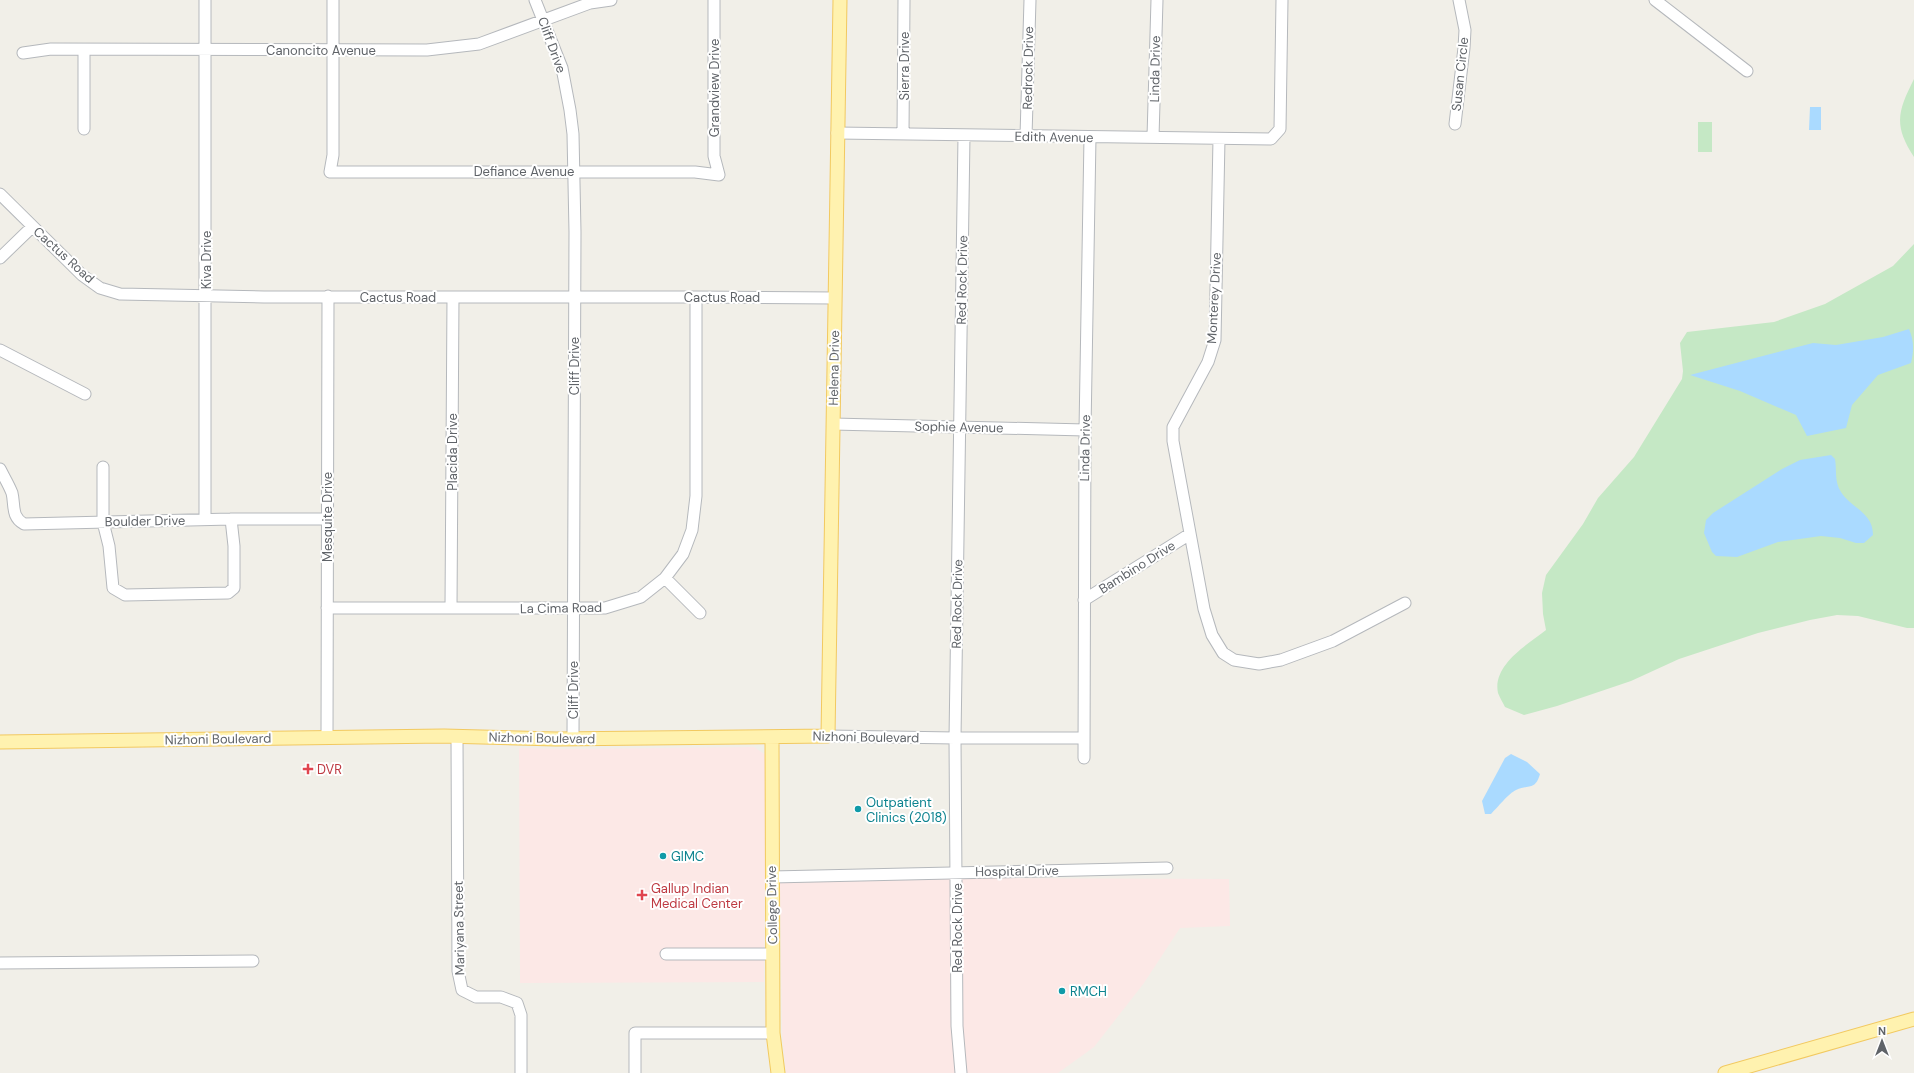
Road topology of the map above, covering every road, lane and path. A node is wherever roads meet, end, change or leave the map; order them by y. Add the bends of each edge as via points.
1 (205, 0) edge
2 (333, 0) edge
3 (535, 0) edge
4 (611, 0) edge
5 (714, 0) edge
6 (840, 0) edge
7 (904, 0) edge
8 (1030, 0) edge
9 (1156, 0) edge
10 (1282, 0) edge
11 (1459, 0) edge
12 (1655, 0) edge
13 (543, 21) junction
14 (84, 50) junction
15 (205, 50) junction
16 (333, 51) junction
17 (23, 53) dead end
18 (1747, 71) dead end
19 (1455, 124) dead end
20 (84, 129) dead end
21 (838, 133) junction
22 (903, 133) junction
23 (964, 136) junction
24 (1026, 136) junction
25 (1090, 137) junction
26 (1153, 138) junction
27 (1219, 139) junction
28 (574, 171) junction
29 (719, 175) joint
30 (0, 194) edge
31 (32, 227) junction
32 (0, 258) edge
33 (206, 296) junction
34 (328, 296) junction
35 (453, 297) junction
36 (574, 297) junction
37 (696, 297) junction
38 (835, 298) junction
39 (0, 350) edge
40 (85, 394) dead end
41 (833, 424) junction
42 (959, 426) junction
43 (1085, 430) junction
44 (103, 467) dead end
45 (0, 469) edge
46 (205, 519) junction
47 (231, 519) junction
48 (327, 519) junction
49 (103, 522) junction
50 (1190, 534) junction
51 (665, 578) junction
52 (1084, 600) junction
53 (1405, 603) dead end
54 (451, 607) junction
55 (327, 608) junction
56 (573, 608) junction
57 (700, 613) dead end
58 (457, 736) junction
59 (772, 736) junction
60 (828, 736) junction
61 (327, 737) junction
62 (573, 738) junction
63 (955, 738) junction
64 (1084, 738) junction
65 (0, 742) edge
66 (1084, 758) dead end
67 (1167, 868) dead end
68 (957, 872) junction
69 (772, 877) junction
70 (666, 954) dead end
71 (773, 954) junction
72 (253, 961) dead end
73 (0, 963) edge
74 (1914, 1019) edge
75 (773, 1033) junction
76 (521, 1073) edge
77 (635, 1073) edge
78 (778, 1073) edge
79 (961, 1073) edge
80 (1725, 1073) edge

1 - 15 street, Kiva Drive
2 - 16 street
3 - 13 street, Cliff Drive
4 - 13 street, Canoncito Avenue via 590,3
5 - 29 street, Grandview Drive via 714,156
6 - 21 main road, Helena Drive
7 - 22 street, Sierra Drive
8 - 24 street, Redrock Drive
9 - 26 street, Linda Drive
10 - 27 street, Edith Avenue via 1280,129 1271,139
11 - 19 street, Susan Circle via 1465,30
12 - 18 street
13 - 16 street, Canoncito Avenue via 479,44 465,46 427,50
13 - 28 street, Cliff Drive via 555,47 567,90
14 - 15 street, Canoncito Avenue
14 - 17 street, Canoncito Avenue via 51,49
14 - 20 street
15 - 16 street, Canoncito Avenue
15 - 33 street, Kiva Drive
16 - 28 street, Defiance Avenue via 333,155 330,172
21 - 22 street, Edith Avenue
21 - 38 main road, Helena Drive
22 - 23 street, Edith Avenue
23 - 24 street, Edith Avenue
23 - 42 street, Red Rock Drive
24 - 25 street, Edith Avenue
25 - 26 street, Edith Avenue
25 - 43 street, Linda Drive
26 - 27 street, Edith Avenue
27 - 50 street, Monterey Drive via 1215,340 1208,362 1173,427 1173,441
28 - 29 street, Defiance Avenue via 695,172
28 - 36 street, Cliff Drive
30 - 31 street, Cactus Road
31 - 32 street
31 - 33 street, Cactus Road via 82,275 100,288 120,294
33 - 34 street, Cactus Road
33 - 46 street, Kiva Drive
34 - 35 street, Cactus Road
34 - 48 street, Mesquite Drive
35 - 36 street, Cactus Road
35 - 54 street, Placida Drive
36 - 37 street, Cactus Road
36 - 56 street, Cliff Drive
37 - 38 street, Cactus Road
37 - 51 street, La Cima Road via 696,496 692,530 683,554
38 - 41 main road, Helena Drive
39 - 40 street
41 - 42 street, Sophie Avenue
41 - 60 main road, Helena Drive
42 - 43 street, Sophie Avenue
42 - 63 street, Red Rock Drive
43 - 52 street, Linda Drive
44 - 49 street
45 - 49 street, Boulder Drive via 12,492 14,513 24,524
46 - 47 street, Boulder Drive
46 - 49 street, Boulder Drive
47 - 48 street, Boulder Drive
47 - 49 street via 234,588 228,593 198,594 125,594 113,588 110,546
48 - 55 street, Mesquite Drive
50 - 52 street, Bambino Drive
50 - 53 street, Monterey Drive via 1204,609 1212,635 1223,653 1234,660 1259,664 1281,660 1333,641
51 - 56 street, La Cima Road via 641,597 624,603 605,608
51 - 57 street
52 - 64 street, Linda Drive
54 - 55 street, La Cima Road
54 - 56 street, La Cima Road
55 - 61 street, Mesquite Drive
56 - 62 street, Cliff Drive
58 - 61 main road, Nizhoni Boulevard
58 - 62 main road, Nizhoni Boulevard
58 - 76 street, Mariyana Street via 458,971 462,990 476,997 501,997 517,1003 521,1015
59 - 60 main road, Nizhoni Boulevard
59 - 62 main road, Nizhoni Boulevard
59 - 69 main road, College Drive
60 - 63 street, Nizhoni Boulevard
61 - 65 main road, Nizhoni Boulevard
63 - 64 street, Nizhoni Boulevard
63 - 68 street, Red Rock Drive
64 - 66 street, Linda Drive
67 - 68 street, Hospital Drive
68 - 69 street, Hospital Drive
68 - 79 street, Red Rock Drive via 958,1026
69 - 71 main road, College Drive
70 - 71 street
71 - 75 main road, College Drive
72 - 73 street
74 - 80 main road
75 - 77 street via 635,1033
75 - 78 main road, College Drive

